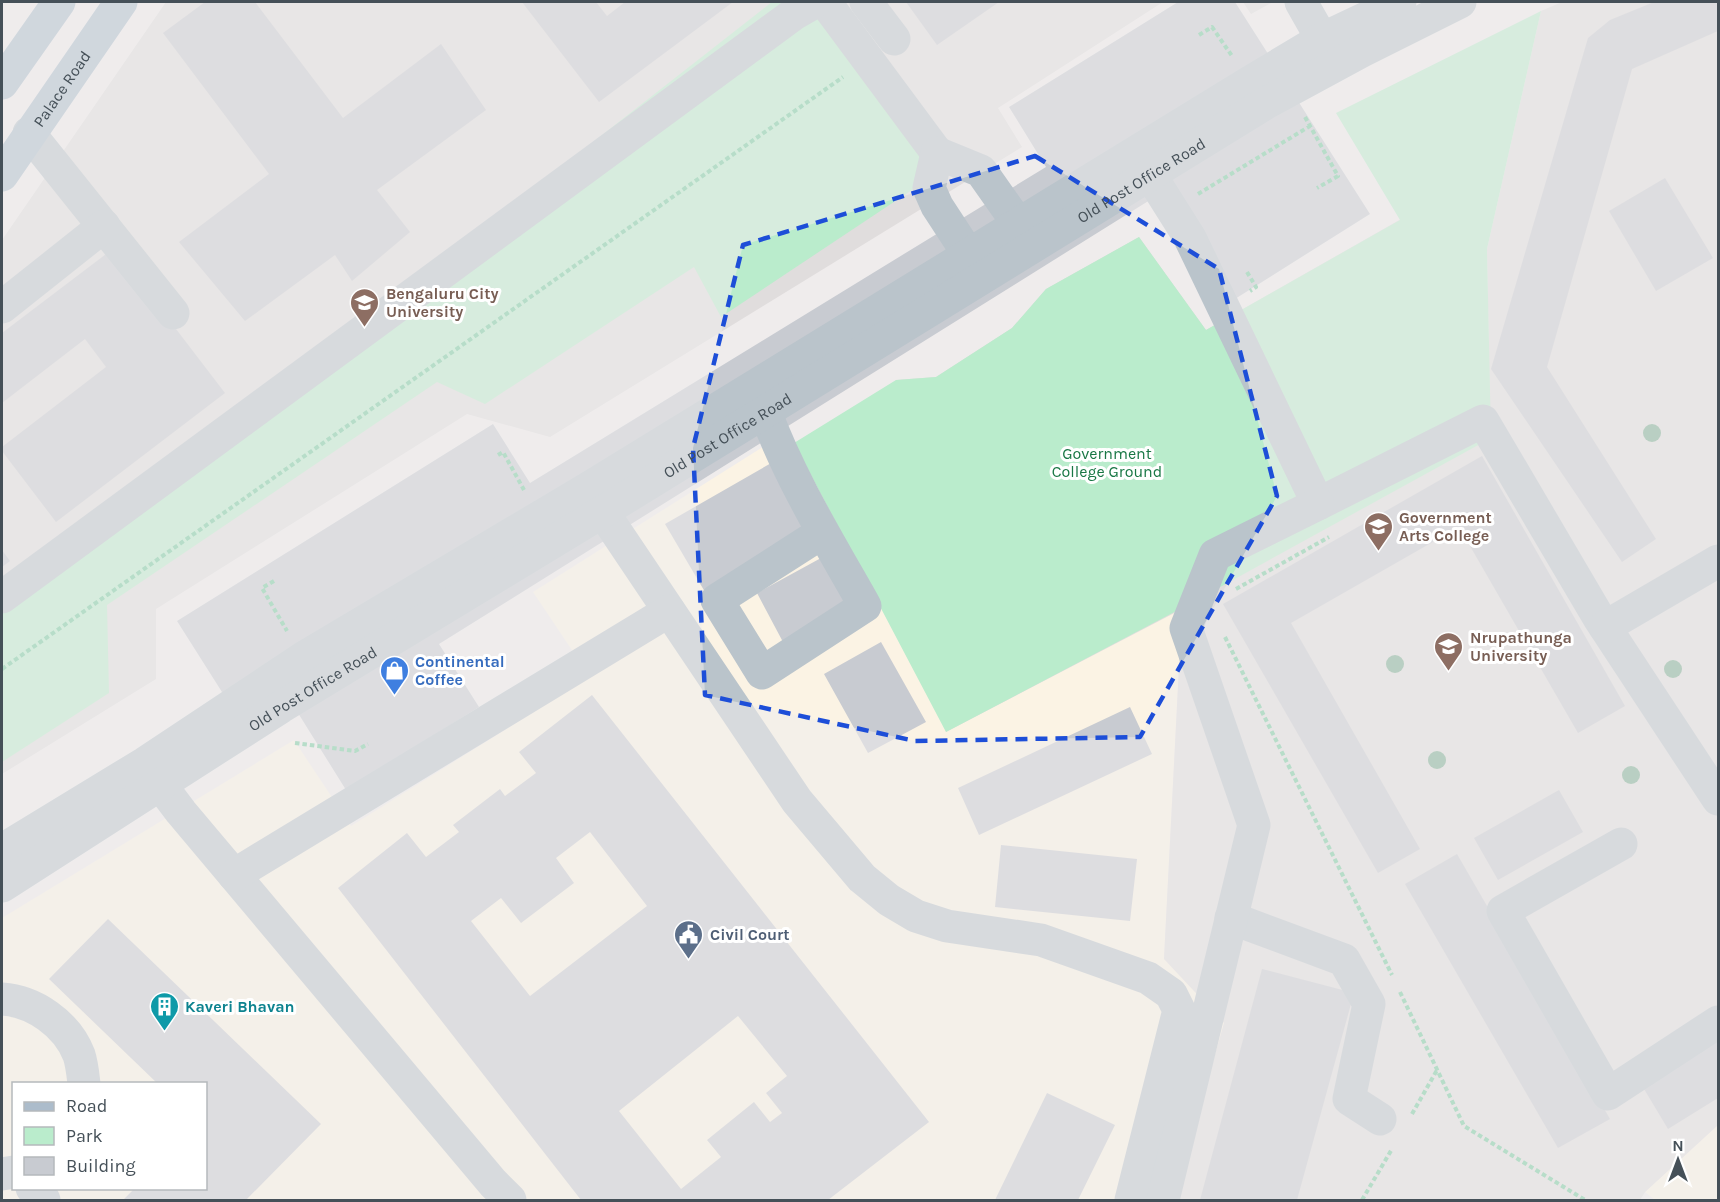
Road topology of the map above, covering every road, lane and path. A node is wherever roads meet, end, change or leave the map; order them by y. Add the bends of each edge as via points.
1 (59, 2) edge
2 (121, 2) edge
3 (814, 2) edge
4 (825, 2) edge
5 (866, 2) edge
6 (1301, 2) edge
7 (1400, 2) edge
8 (1460, 2) edge
9 (1199, 34) dead end
10 (894, 39) dead end
11 (1322, 39) junction
12 (869, 59) junction
13 (1250, 82) junction
14 (2, 83) edge
15 (1305, 118) dead end
16 (1310, 126) junction
17 (29, 133) junction
18 (937, 153) junction
19 (1143, 164) junction
20 (2, 175) edge
21 (1317, 188) dead end
22 (1195, 196) dead end
23 (1019, 225) junction
24 (104, 226) junction
25 (969, 255) junction
26 (1247, 272) dead end
27 (1248, 292) dead end
28 (2, 307) edge
29 (173, 313) dead end
30 (765, 411) junction
31 (498, 455) dead end
32 (595, 500) junction
33 (1318, 504) junction
34 (539, 517) junction
35 (823, 532) junction
36 (1334, 534) dead end
37 (1719, 561) edge
38 (274, 581) dead end
39 (1230, 593) dead end
40 (2, 597) edge
41 (669, 611) junction
42 (1605, 627) junction
43 (1225, 637) dead end
44 (303, 658) junction
45 (2, 669) edge
46 (295, 743) dead end
47 (368, 744) dead end
48 (152, 774) junction
49 (1719, 799) edge
50 (1621, 844) dead end
51 (2, 850) edge
52 (234, 875) junction
53 (2, 886) edge
54 (1231, 918) junction
55 (1394, 979) dead end
56 (1398, 989) dead end
57 (6, 995) edge
58 (1719, 1022) edge
59 (84, 1082) edge
60 (1380, 1119) dead end
61 (510, 1200) edge
62 (1131, 1200) edge
63 (1163, 1200) edge
64 (1585, 1200) edge

1 - 14 main road
2 - 17 main road, Palace Road
3 - 40 street
4 - 12 street
5 - 10 street
6 - 11 street
7 - 11 street, Old Post Office Road
8 - 19 street, Old Post Office Road
9 - 13 path via 1212,27
11 - 13 street, Old Post Office Road
12 - 18 street
12 - 45 path
13 - 19 street, Old Post Office Road
15 - 16 path
16 - 21 path via 1338,176
16 - 22 path
17 - 20 main road, Palace Road
17 - 24 street
18 - 23 street via 981,171
18 - 25 street via 929,188
19 - 23 street, Old Post Office Road
19 - 30 street, Old Post Office Road
19 - 33 street via 1190,238
23 - 25 street, Old Post Office Road
24 - 28 street
24 - 29 street
25 - 32 street, Old Post Office Road
26 - 27 path via 1256,287
30 - 32 street, Old Post Office Road
30 - 35 street
31 - 34 path via 503,452
32 - 34 street, Old Post Office Road
32 - 41 street
32 - 48 street, Old Post Office Road via 281,707
33 - 42 street via 1483,421
33 - 54 street via 1215,555 1186,628 1254,825
34 - 44 street, Old Post Office Road
35 - 35 street via 865,606 762,673 717,600
36 - 39 path
37 - 42 street
38 - 44 path via 262,588
41 - 52 street
41 - 62 street via 797,801 862,878 889,900 916,916 947,926 1041,940 1148,978 1171,994 1179,1010
42 - 49 street
43 - 55 path
44 - 48 street, Old Post Office Road
46 - 47 path via 355,751
48 - 51 street, Old Post Office Road
48 - 52 street
48 - 53 street, Old Post Office Road
50 - 58 street via 1503,912 1608,1094
52 - 61 street
54 - 60 street via 1344,960 1369,1004 1349,1099
54 - 63 street
56 - 64 path via 1464,1126
57 - 59 street via 42,1011 64,1030 79,1055

